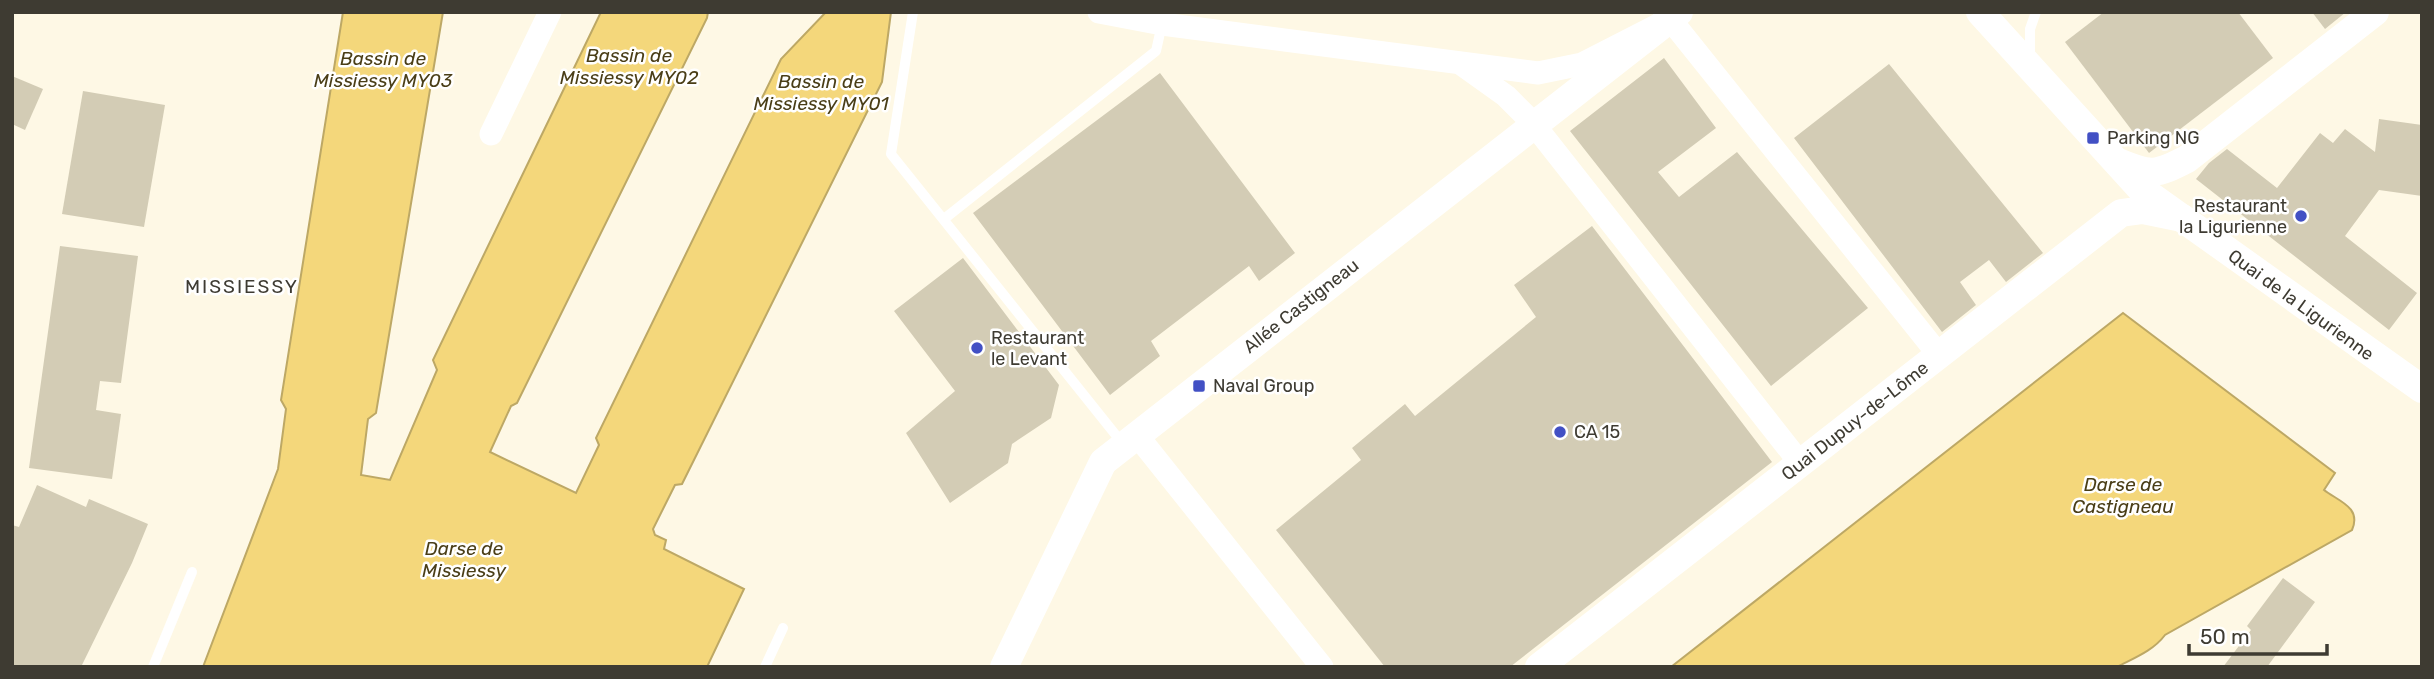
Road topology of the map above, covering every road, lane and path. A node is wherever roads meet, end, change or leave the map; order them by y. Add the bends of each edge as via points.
1 (550, 12) edge
2 (913, 12) edge
3 (1100, 12) edge
4 (1980, 12) edge
5 (2036, 12) edge
6 (2375, 12) edge
7 (1675, 16) edge
8 (1162, 24) junction
9 (1461, 64) junction
10 (2031, 68) junction
11 (1534, 125) junction
12 (491, 134) dead end
13 (2187, 159) junction
14 (2115, 161) junction
15 (2146, 192) junction
16 (2120, 213) junction
17 (2182, 218) junction
18 (944, 219) junction
19 (1939, 355) junction
20 (2422, 389) edge
21 (1130, 439) junction
22 (1801, 464) junction
23 (192, 572) dead end
24 (783, 628) dead end
25 (153, 667) edge
26 (765, 667) edge
27 (1004, 667) edge
28 (1322, 667) edge
29 (1539, 667) edge

1 - 12 street
2 - 18 lane via 891,153
3 - 8 street
4 - 10 street, Quai de la Ligurienne
5 - 10 lane via 2030,29
6 - 13 street
7 - 9 street via 1582,64 1538,74
7 - 11 street, Allée Castigneau
7 - 19 street
8 - 9 street
8 - 18 lane via 1156,51
9 - 11 street via 1506,96
10 - 14 street, Quai de la Ligurienne
11 - 21 street, Allée Castigneau
11 - 22 street
13 - 14 street via 2162,172 2142,172
13 - 15 street, Quai Dupuy-de-Lôme
13 - 17 street via 2174,182 2174,201
14 - 15 street, Quai de la Ligurienne
15 - 16 street, Quai Dupuy-de-Lôme
15 - 17 street, Quai de la Ligurienne
16 - 17 street via 2143,209
16 - 19 street, Quai Dupuy-de-Lôme
17 - 20 street, Quai de la Ligurienne
18 - 21 lane
19 - 22 street, Quai Dupuy-de-Lôme
21 - 27 street, Allée Castigneau via 1103,462
21 - 28 street
22 - 29 street, Quai Dupuy-de-Lôme
23 - 25 lane
24 - 26 lane

